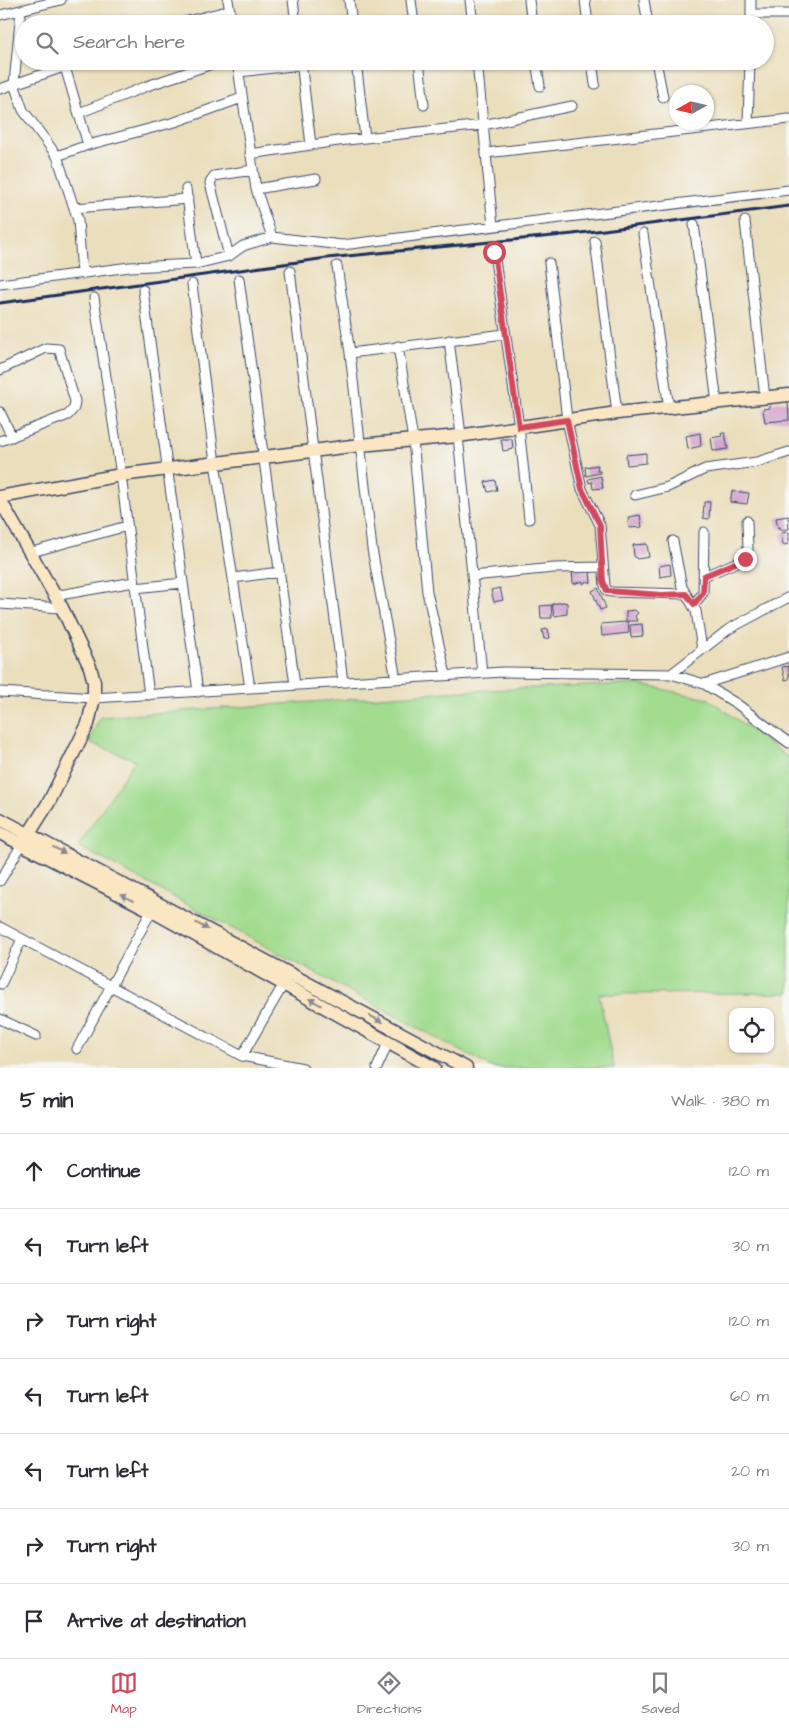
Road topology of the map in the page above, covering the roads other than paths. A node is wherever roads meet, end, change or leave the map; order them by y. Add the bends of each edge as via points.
1 (60, 0) edge
2 (293, 0) edge
3 (349, 0) edge
4 (411, 0) edge
5 (470, 0) edge
6 (529, 0) edge
7 (585, 0) edge
8 (644, 0) edge
9 (751, 0) edge
10 (229, 5) edge
11 (21, 10) junction
12 (789, 14) edge
13 (0, 15) edge
14 (21, 15) edge
15 (202, 15) edge
16 (295, 15) edge
17 (351, 15) edge
18 (413, 15) edge
19 (472, 15) edge
20 (531, 15) edge
21 (587, 15) edge
22 (646, 15) edge
23 (751, 15) edge
24 (774, 16) edge
25 (15, 70) edge
26 (56, 70) edge
27 (66, 70) edge
28 (194, 70) edge
29 (253, 70) edge
30 (302, 70) edge
31 (357, 70) edge
32 (420, 70) edge
33 (477, 70) edge
34 (537, 70) edge
35 (593, 70) edge
36 (658, 70) edge
37 (750, 70) edge
38 (239, 72) joint
39 (14, 84) junction
40 (595, 84) dead end
41 (540, 86) dead end
42 (0, 89) edge
43 (663, 97) dead end
44 (242, 98) junction
45 (424, 105) dead end
46 (572, 106) dead end
47 (78, 114) junction
48 (789, 119) edge
49 (748, 122) junction
50 (483, 125) junction
51 (365, 138) junction
52 (88, 145) junction
53 (311, 145) junction
54 (486, 153) junction
55 (250, 154) junction
56 (58, 156) junction
57 (253, 170) junction
58 (316, 179) dead end
59 (186, 189) dead end
60 (256, 189) junction
61 (789, 190) edge
62 (188, 199) junction
63 (74, 208) junction
64 (744, 220) dead end
65 (694, 224) dead end
66 (493, 226) junction
67 (643, 234) dead end
68 (272, 237) junction
69 (595, 241) dead end
70 (494, 252) dead end
71 (229, 256) junction
72 (196, 264) junction
73 (549, 264) dead end
74 (337, 266) dead end
75 (290, 271) dead end
76 (82, 274) junction
77 (239, 279) dead end
78 (0, 284) edge
79 (192, 284) dead end
80 (143, 290) dead end
81 (94, 298) dead end
82 (505, 334) junction
83 (448, 340) junction
84 (398, 346) junction
85 (350, 353) junction
86 (0, 370) edge
87 (789, 395) edge
88 (765, 398) junction
89 (717, 402) junction
90 (669, 408) junction
91 (0, 412) edge
92 (617, 413) junction
93 (567, 420) junction
94 (519, 427) junction
95 (12, 436) junction
96 (460, 436) junction
97 (413, 440) junction
98 (0, 441) edge
99 (360, 445) junction
100 (313, 451) junction
101 (789, 452) edge
102 (263, 458) junction
103 (215, 464) junction
104 (167, 470) junction
105 (121, 475) junction
106 (635, 495) dead end
107 (0, 499) edge
108 (5, 518) edge
109 (529, 519) dead end
110 (747, 521) dead end
111 (127, 526) junction
112 (704, 532) dead end
113 (673, 541) dead end
114 (32, 552) junction
115 (603, 567) junction
116 (279, 572) junction
117 (472, 576) junction
118 (704, 576) junction
119 (233, 578) junction
120 (183, 583) junction
121 (134, 585) junction
122 (686, 594) junction
123 (54, 596) junction
124 (789, 597) edge
125 (0, 604) edge
126 (694, 604) junction
127 (62, 608) junction
128 (702, 649) junction
129 (789, 657) edge
130 (482, 673) junction
131 (671, 674) junction
132 (446, 676) junction
133 (396, 679) junction
134 (342, 682) junction
135 (704, 684) junction
136 (295, 685) junction
137 (250, 688) junction
138 (0, 692) edge
139 (198, 692) junction
140 (149, 695) junction
141 (94, 698) junction
142 (789, 743) edge
143 (0, 819) edge
144 (0, 833) edge
145 (25, 839) junction
146 (0, 880) edge
147 (154, 906) junction
148 (0, 928) edge
149 (22, 939) junction
150 (287, 979) junction
151 (1, 984) edge
152 (112, 987) junction
153 (358, 1010) junction
154 (0, 1019) edge
155 (352, 1022) junction
156 (36, 1036) dead end
157 (388, 1042) junction
158 (77, 1048) dead end
159 (440, 1054) junction
160 (242, 1056) junction
161 (303, 1068) edge
162 (377, 1068) edge
163 (433, 1068) edge
164 (466, 1068) edge

1 - 11 street
2 - 16 street
3 - 17 street
4 - 18 street
5 - 19 street
6 - 20 street
7 - 21 street
8 - 22 street
9 - 23 street
10 - 15 street
11 - 13 street
11 - 14 street
12 - 24 street
25 - 39 street
26 - 39 street
27 - 47 street
28 - 47 street
29 - 38 street
30 - 53 street
31 - 51 street
32 - 45 street
33 - 50 street
34 - 41 street
35 - 40 street
36 - 43 street
37 - 49 street
38 - 44 street
39 - 42 street
39 - 56 street via 23,110
44 - 52 street via 175,122
44 - 55 street
46 - 50 street
47 - 52 street
48 - 49 street
49 - 54 street
50 - 51 street
50 - 54 street
51 - 53 street
52 - 56 street
53 - 55 street
54 - 66 street
55 - 57 street
56 - 63 street
57 - 60 street
57 - 71 street via 214,176 210,183
58 - 60 street
59 - 62 street
60 - 68 street
61 - 66 street
62 - 63 street
62 - 72 street
63 - 76 street via 78,220
64 - 88 street
65 - 89 street
66 - 68 street via 342,245
67 - 90 street
68 - 71 street via 243,246
69 - 92 street
70 - 82 street
71 - 72 street
72 - 76 street via 130,267
73 - 93 street
74 - 85 street
75 - 100 street
76 - 78 street
77 - 102 street
79 - 103 street
80 - 104 street
81 - 105 street
82 - 83 street
82 - 94 street
83 - 84 street
83 - 96 street
84 - 85 street
84 - 97 street
85 - 99 street
86 - 95 street via 46,348 59,349 75,401 68,414
87 - 88 street
88 - 89 street
89 - 90 street
90 - 92 street
91 - 95 street
92 - 93 street
93 - 94 street
93 - 115 street via 582,489 600,525
94 - 96 street
94 - 109 street
95 - 98 street
96 - 97 street
96 - 117 street
97 - 99 street
97 - 132 street via 427,592
99 - 100 street
99 - 133 street via 372,549
100 - 102 street
100 - 134 street
101 - 106 street via 757,462 705,469 668,487
102 - 103 street
102 - 116 street
103 - 104 street
103 - 119 street
104 - 105 street
104 - 120 street
105 - 107 street
105 - 111 street
107 - 108 street
108 - 114 street
110 - 118 street via 748,550 745,559
111 - 114 street
111 - 121 street
112 - 118 street
113 - 122 street
114 - 123 street
115 - 117 street
115 - 122 street via 607,591
116 - 119 street
116 - 136 street
117 - 130 street
118 - 126 street via 703,593
119 - 137 street
120 - 121 street
120 - 139 street
121 - 123 street
121 - 140 street
122 - 126 street
123 - 127 street
124 - 128 street via 753,615
125 - 127 street
126 - 128 street
127 - 141 street via 90,667
128 - 131 street
129 - 135 street
130 - 131 street
130 - 132 street
131 - 135 street
132 - 133 street
133 - 134 street
134 - 136 street
135 - 142 street
136 - 137 street
137 - 139 street
138 - 141 street
139 - 140 street
140 - 141 street
141 - 145 street via 88,724 49,802
143 - 145 street
144 - 145 street
145 - 146 street
145 - 147 street
147 - 150 street
147 - 152 street
148 - 149 street
149 - 151 street
149 - 152 street
150 - 153 street
155 -> 150 street
150 - 160 street
152 - 158 street
152 - 160 street
153 - 155 street
153 -> 159 street
154 - 156 street
155 - 157 street
157 - 162 street
157 - 163 street
159 - 163 street
159 - 164 street
160 - 161 street

